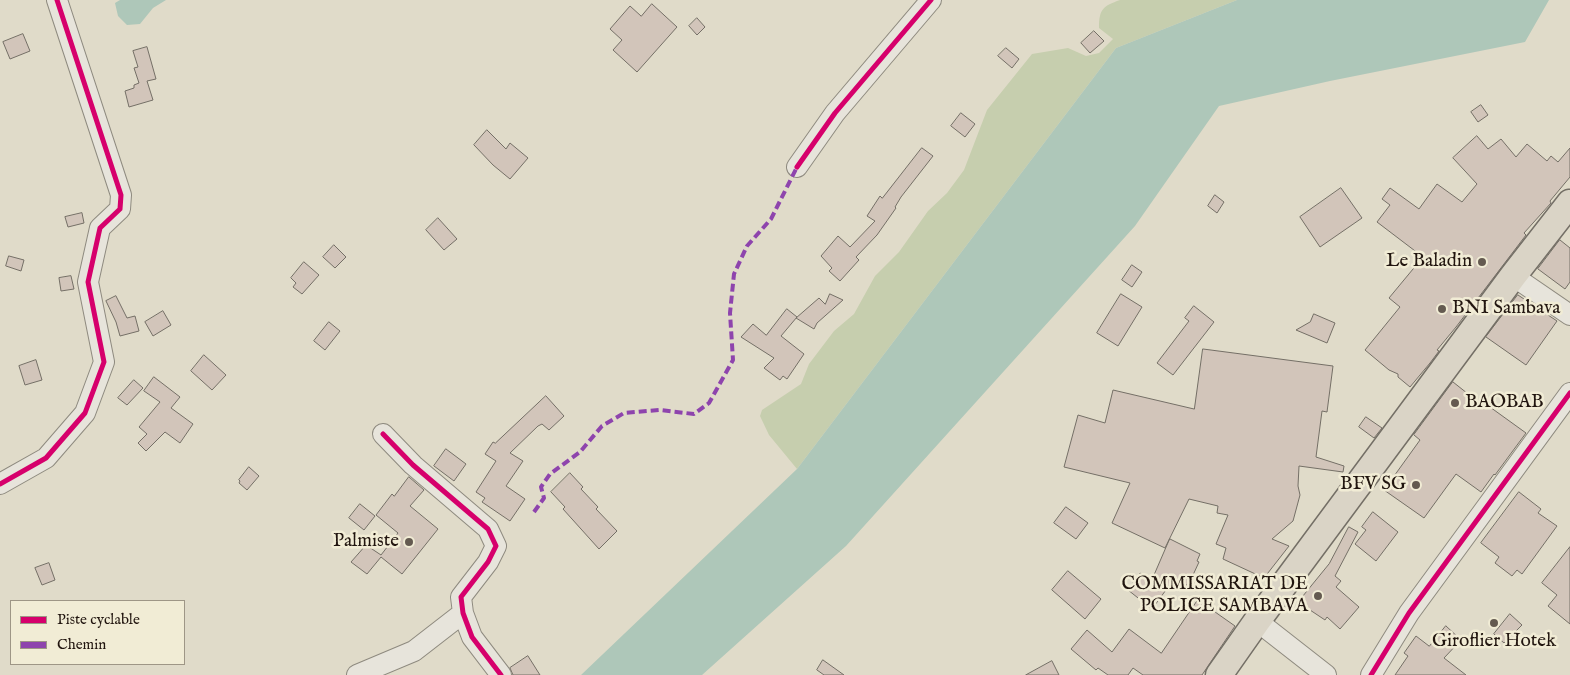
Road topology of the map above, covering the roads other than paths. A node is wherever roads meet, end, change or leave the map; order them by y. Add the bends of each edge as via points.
1 (57, 0) edge
2 (931, 0) edge
3 (798, 167) dead end
4 (1570, 203) edge
5 (1514, 276) junction
6 (1570, 315) edge
7 (1570, 393) edge
8 (382, 434) dead end
9 (0, 484) edge
10 (463, 613) junction
11 (1257, 621) junction
12 (357, 675) edge
13 (502, 675) edge
14 (1218, 675) edge
15 (1326, 675) edge
16 (1371, 675) edge

1 - 9 street via 121,195 120,209 100,228 88,282 104,362 85,413 46,458
2 - 3 street via 835,113
4 - 5 main road
5 - 6 street
5 - 11 main road
7 - 16 street via 1409,613
8 - 10 street via 488,529 496,546 461,597
10 - 12 street via 414,651
10 - 13 street via 472,637
11 - 14 main road
11 - 15 street

